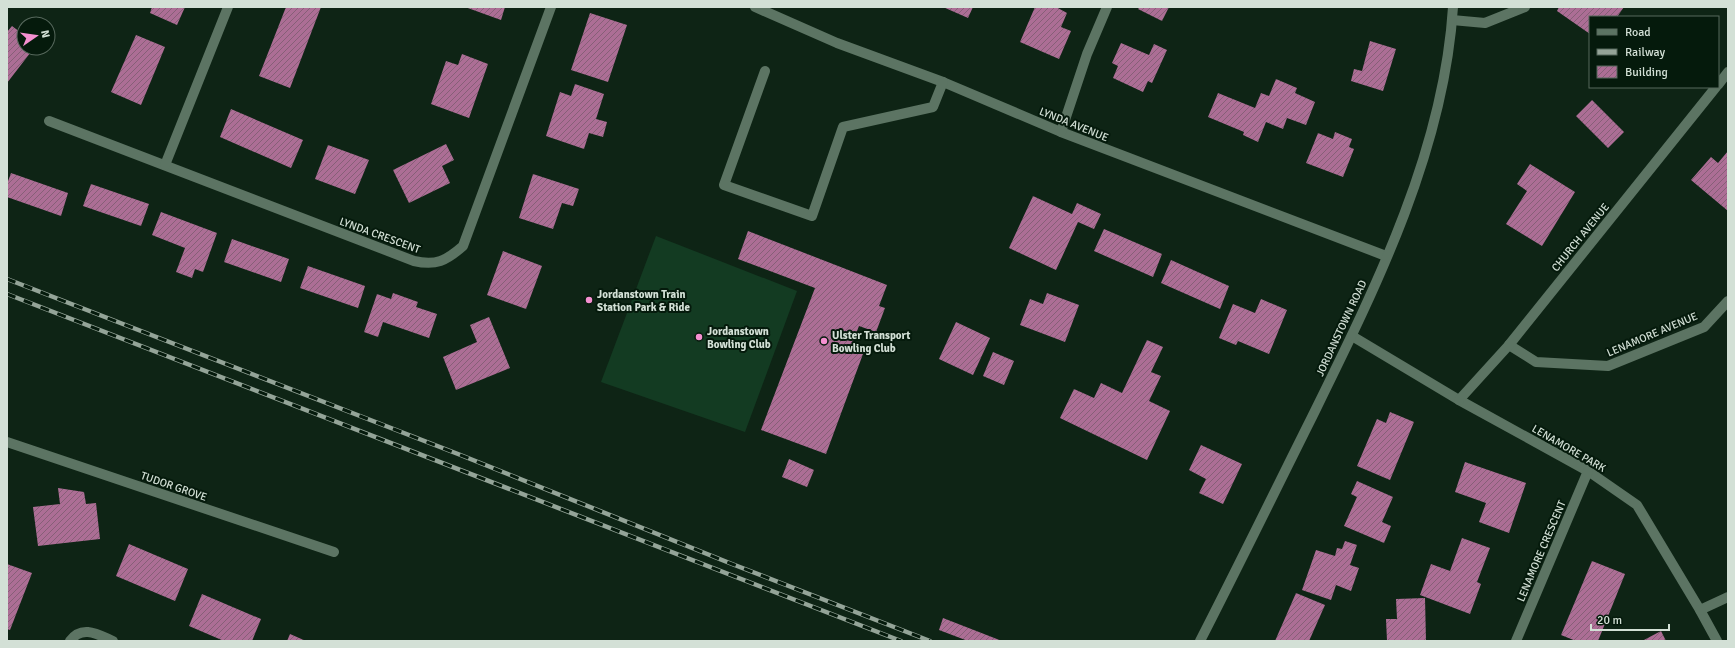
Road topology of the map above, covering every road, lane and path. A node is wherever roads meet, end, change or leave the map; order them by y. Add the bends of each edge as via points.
1 (228, 7) edge
2 (551, 7) edge
3 (755, 7) edge
4 (1107, 7) edge
5 (1453, 7) edge
6 (1525, 7) edge
7 (1452, 20) junction
8 (765, 71) dead end
9 (1728, 72) edge
10 (943, 82) junction
11 (1719, 84) edge
12 (1715, 88) edge
13 (49, 121) dead end
14 (1061, 132) junction
15 (165, 165) junction
16 (1386, 256) junction
17 (1728, 301) edge
18 (1352, 336) junction
19 (1509, 345) junction
20 (1459, 400) junction
21 (7, 442) edge
22 (1588, 470) junction
23 (334, 552) dead end
24 (1728, 597) edge
25 (1700, 610) junction
26 (70, 641) edge
27 (113, 641) edge
28 (1200, 641) edge
29 (1516, 641) edge
30 (1717, 641) edge

1 - 15 street
2 - 15 street, LYNDA CRESCENT via 463,246 452,257 436,263 414,261
3 - 10 street, LYNDA AVENUE via 837,43
4 - 14 street via 1087,54
5 - 7 street, JORDANSTOWN ROAD
6 - 7 street via 1485,23
7 - 16 street, JORDANSTOWN ROAD via 1449,54 1433,128 1408,202
8 - 10 street via 724,185 812,216 844,127 933,107
9 - 11 street
10 - 14 street, LYNDA AVENUE
12 - 19 street, CHURCH AVENUE
13 - 15 street, LYNDA CRESCENT
14 - 16 street, LYNDA AVENUE
16 - 18 street, JORDANSTOWN ROAD
17 - 19 street, LENAMORE AVENUE via 1704,327 1608,366 1536,362
18 - 20 street, LENAMORE PARK
18 - 28 street, JORDANSTOWN ROAD
19 - 20 street, CHURCH AVENUE
20 - 22 street, LENAMORE PARK
21 - 23 street, TUDOR GROVE
22 - 25 street, LENAMORE PARK via 1637,505
22 - 29 street, LENAMORE CRESCENT
24 - 25 street
25 - 30 street, LENAMORE PARK
26 - 27 street via 78,634 92,632

